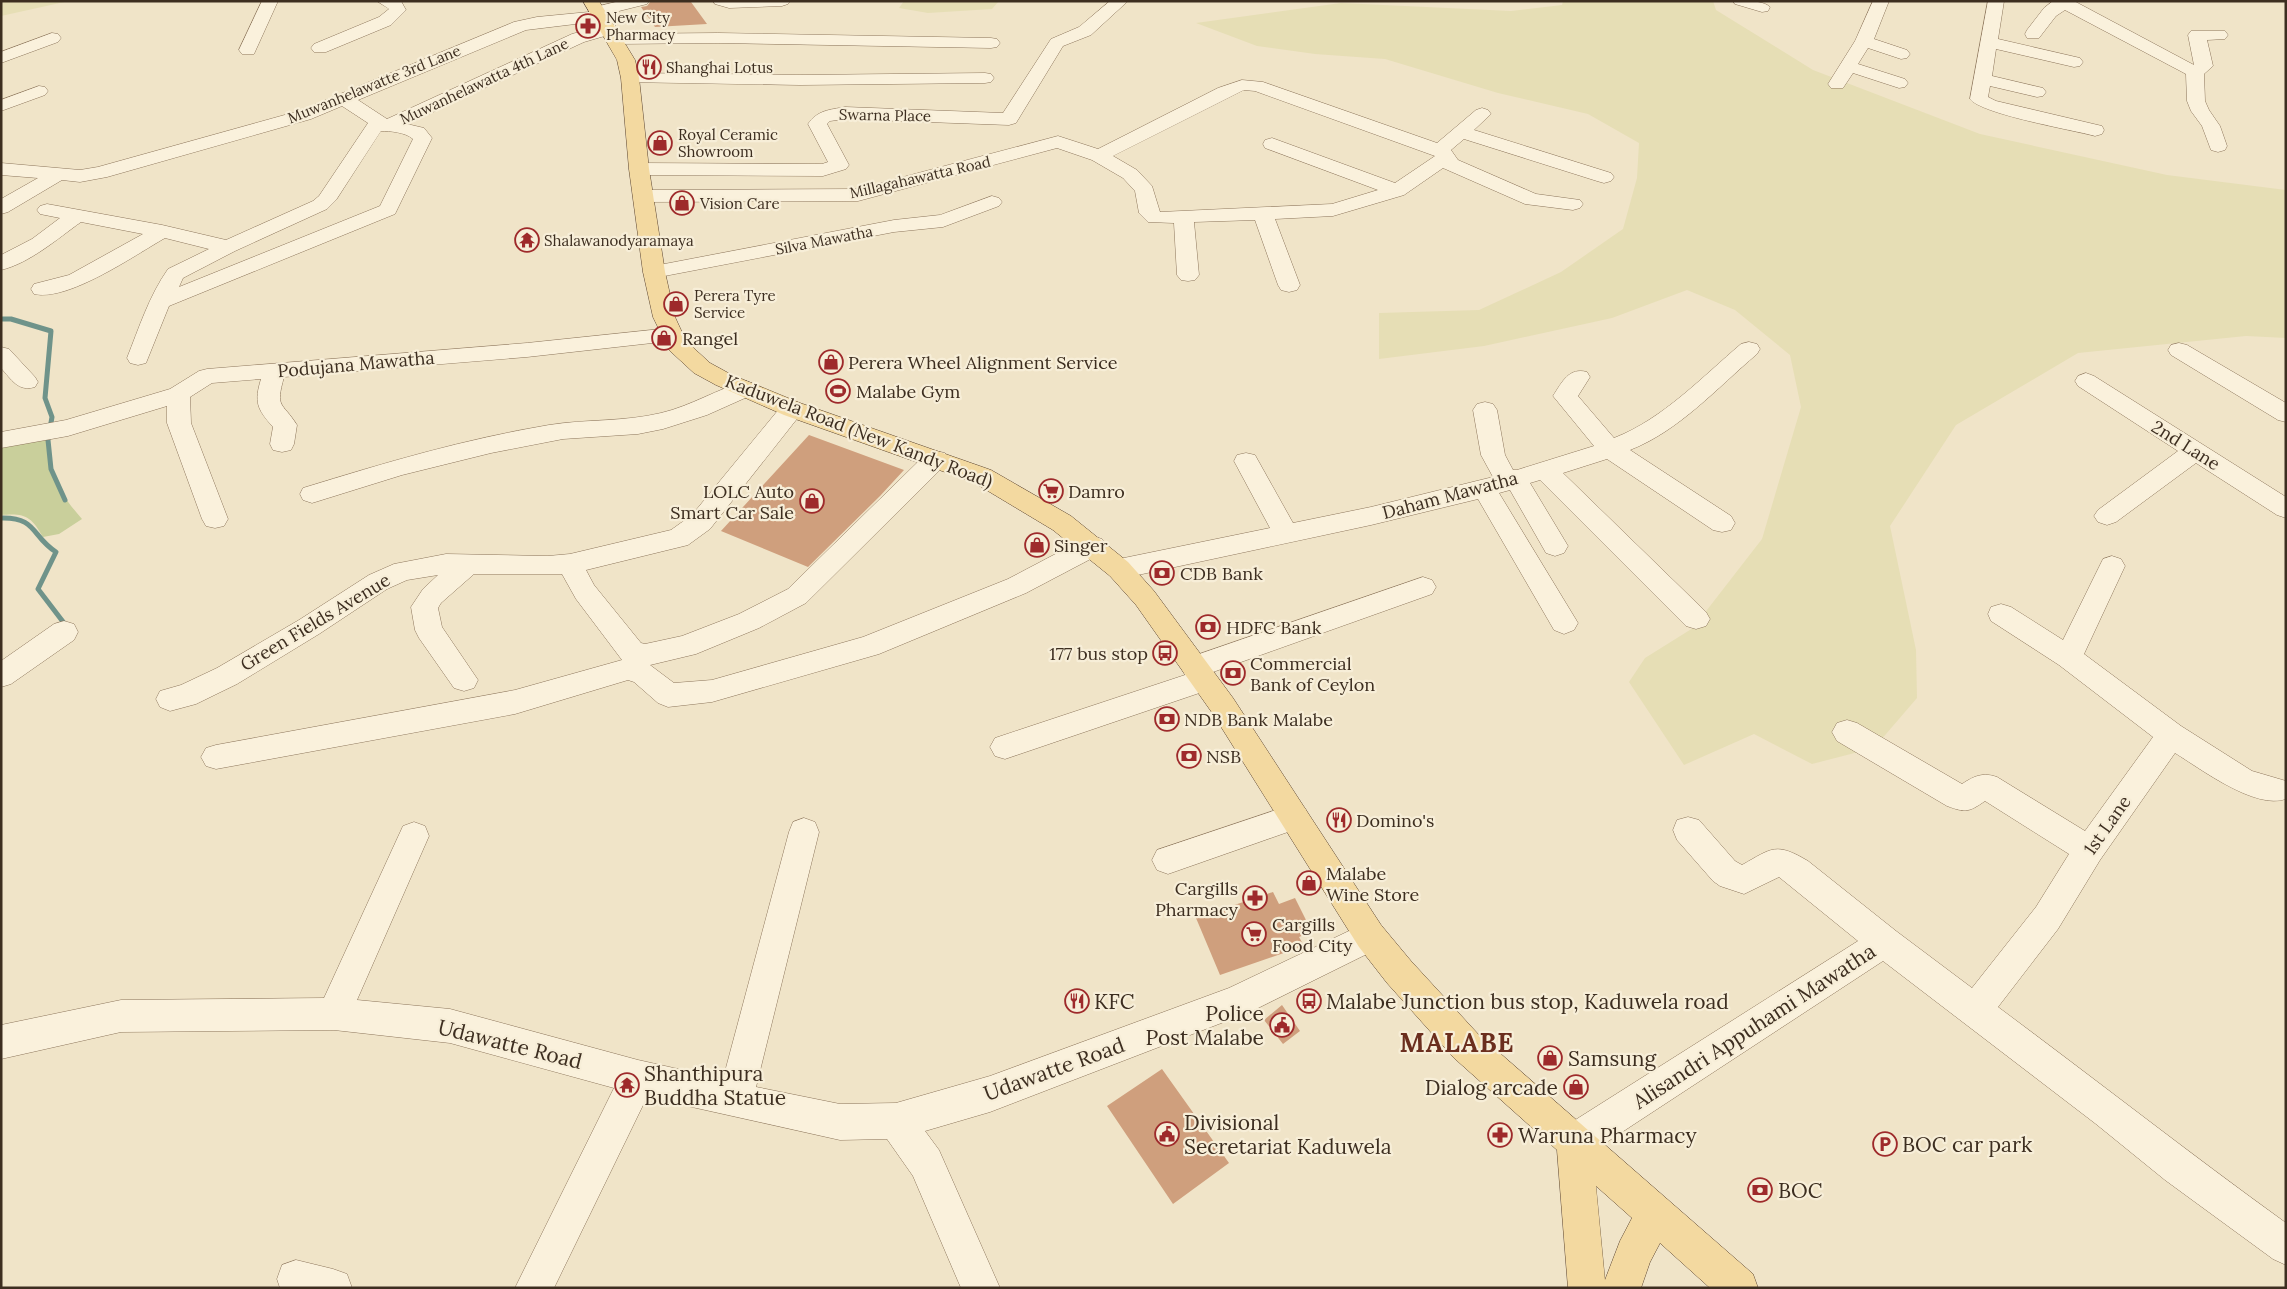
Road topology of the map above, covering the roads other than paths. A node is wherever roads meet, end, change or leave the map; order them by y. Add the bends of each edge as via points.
1 (270, 1) edge
2 (385, 1) edge
3 (641, 1) edge
4 (721, 1) edge
5 (782, 1) edge
6 (1120, 1) edge
7 (1741, 1) edge
8 (1881, 1) edge
9 (1996, 1) edge
10 (2062, 2) edge
11 (1762, 7) dead end
12 (603, 19) edge
13 (2033, 34) dead end
14 (2219, 35) dead end
15 (52, 38) dead end
16 (1864, 41) junction
17 (991, 42) dead end
18 (1989, 42) junction
19 (320, 48) dead end
20 (248, 50) dead end
21 (1901, 54) dead end
22 (1, 58) edge
23 (2074, 62) dead end
24 (1848, 66) junction
25 (2194, 72) junction
26 (630, 78) junction
27 (985, 78) dead end
28 (1982, 79) junction
29 (1899, 83) dead end
30 (1838, 84) dead end
31 (39, 91) dead end
32 (2037, 92) dead end
33 (344, 99) junction
34 (1, 106) edge
35 (1482, 114) dead end
36 (384, 124) junction
37 (2095, 130) dead end
38 (1460, 132) junction
39 (1272, 144) dead end
40 (2218, 146) dead end
41 (1443, 153) junction
42 (1099, 156) junction
43 (1, 169) edge
44 (639, 170) junction
45 (57, 175) junction
46 (1604, 178) dead end
47 (1397, 190) junction
48 (643, 196) junction
49 (992, 202) dead end
50 (1573, 204) dead end
51 (1, 208) edge
52 (47, 210) dead end
53 (1262, 212) junction
54 (78, 215) junction
55 (1184, 217) junction
56 (162, 231) junction
57 (228, 247) junction
58 (1, 264) edge
59 (654, 272) junction
60 (1188, 275) dead end
61 (1289, 284) dead end
62 (42, 289) dead end
63 (160, 302) junction
64 (671, 335) junction
65 (1749, 349) dead end
66 (2179, 350) dead end
67 (1, 354) edge
68 (138, 358) dead end
69 (275, 370) junction
70 (1579, 377) dead end
71 (27, 382) dead end
72 (2086, 382) dead end
73 (746, 389) junction
74 (178, 394) junction
75 (792, 409) junction
76 (1486, 410) dead end
77 (2286, 414) edge
78 (1, 440) edge
79 (282, 444) dead end
80 (1610, 449) junction
81 (2195, 451) junction
82 (936, 459) junction
83 (1246, 461) dead end
84 (1545, 470) junction
85 (1502, 482) junction
86 (312, 494) dead end
87 (2282, 501) edge
88 (2107, 516) dead end
89 (216, 519) dead end
90 (1722, 523) dead end
91 (1286, 534) junction
92 (1093, 546) junction
93 (1555, 546) dead end
94 (570, 564) junction
95 (467, 565) junction
96 (2112, 566) dead end
97 (1118, 569) junction
98 (1424, 587) dead end
99 (2001, 614) dead end
100 (1696, 619) dead end
101 (1564, 623) dead end
102 (64, 632) dead end
103 (2069, 657) junction
104 (1200, 674) junction
105 (1, 676) edge
106 (464, 680) dead end
107 (170, 699) dead end
108 (1847, 732) dead end
109 (2171, 735) junction
110 (1005, 747) dead end
111 (216, 757) dead end
112 (2282, 788) edge
113 (1294, 818) junction
114 (1688, 830) dead end
115 (804, 832) dead end
116 (414, 836) dead end
117 (2089, 850) junction
118 (1168, 860) dead end
119 (1370, 936) junction
120 (1884, 942) junction
121 (1975, 1011) junction
122 (334, 1014) junction
123 (3, 1045) edge
124 (638, 1077) junction
125 (735, 1100) junction
126 (896, 1121) junction
127 (1574, 1142) junction
128 (1655, 1214) junction
129 (2286, 1246) edge
130 (296, 1279) dead end
131 (333, 1288) edge
132 (534, 1288) edge
133 (981, 1288) edge
134 (1587, 1288) edge
135 (1622, 1288) edge
136 (1740, 1288) edge

1 - 20 street
2 - 19 street via 396,5 398,10 386,21
3 - 12 street
4 - 5 street
6 - 44 street, Swarna Place via 1085,31 1057,43 1009,119 838,114 824,116 817,124 839,165 823,170
7 - 11 street
8 - 16 street
9 - 18 street
10 - 13 street
10 - 25 street
12 - 17 street via 718,38
12 - 26 main road, Kaduwela Road (New Kandy Road) via 626,60
12 - 33 street, Muwanhelawatte 3rd Lane via 537,22 520,26
12 - 36 street, Muwanhelawatta 4th Lane via 578,38
14 - 25 street via 2197,35 2204,66
15 - 22 street
16 - 21 street
16 - 24 street
18 - 23 street
18 - 28 street
24 - 29 street
24 - 30 street
25 - 40 street via 2196,101
26 - 27 street
26 - 44 main road, Kaduwela Road (New Kandy Road)
28 - 32 street
28 - 37 street via 1979,99 1990,105
31 - 34 street
33 - 36 street
33 - 45 street, Muwanhelawatte 3rd Lane via 298,117 100,173
35 - 38 street, Millagahawatta Road
36 - 57 street, Muwanhelawatta 4th Lane via 374,127 320,205
36 - 63 street via 417,132 423,138 388,210
38 - 41 street, Millagahawatta Road
38 - 46 street
39 - 47 street
41 - 42 street via 1257,86 1242,85
41 - 47 street, Millagahawatta Road
41 - 50 street via 1450,164 1532,200
42 - 48 street, Millagahawatta Road via 1058,142 858,195
42 - 55 street, Millagahawatta Road via 1130,174 1145,190 1149,213 1155,218
43 - 45 street, Muwanhelawatte 3rd Lane
44 - 48 main road, Kaduwela Road (New Kandy Road)
45 - 51 street
47 - 53 street, Millagahawatta Road via 1334,210
48 - 59 main road, Kaduwela Road (New Kandy Road)
49 - 59 street, Silva Mawatha via 943,221 894,226
52 - 54 street
53 - 55 street, Millagahawatta Road
53 - 61 street
54 - 56 street
54 - 58 street via 39,243
55 - 60 street
56 - 57 street
56 - 62 street via 77,280
57 - 63 street, Muwanhelawatta 4th Lane via 175,274
59 - 64 main road, Kaduwela Road (New Kandy Road)
63 - 68 street, Muwanhelawatta 4th Lane
64 - 69 street, Podujana Mawatha
64 - 73 main road, Kaduwela Road (New Kandy Road) via 688,358
65 - 80 street, Daham Mawatha via 1666,420 1643,436
66 - 77 street
67 - 71 street
69 - 74 street, Podujana Mawatha via 207,376
69 - 79 street via 267,398 268,408 285,425
70 - 80 street via 1565,396
72 - 81 street, 2nd Lane
73 - 75 main road, Kaduwela Road (New Kandy Road)
73 - 86 street via 699,411 648,424 552,432 494,444 395,468
74 - 78 street, Podujana Mawatha via 57,430
74 - 89 street via 179,423
75 - 82 main road, Kaduwela Road (New Kandy Road)
75 - 94 street, Green Fields Avenue via 690,532 679,538
76 - 85 street via 1493,455
80 - 84 street, Daham Mawatha
80 - 90 street
81 - 87 street, 2nd Lane
81 - 88 street
82 - 92 main road, Kaduwela Road (New Kandy Road) via 982,476 1032,503
82 - 94 street via 797,596 749,622 686,646 645,654 632,652 585,592
83 - 91 street
84 - 85 street, Daham Mawatha
84 - 100 street
85 - 91 street, Daham Mawatha
85 - 93 street
85 - 101 street
91 - 97 street, Daham Mawatha
92 - 97 main road, Kaduwela Road (New Kandy Road)
92 - 111 street via 1017,586 870,646 712,691 668,695 644,674 628,669 515,702
94 - 95 street, Green Fields Avenue
95 - 106 street via 424,606 429,630
95 - 107 street, Green Fields Avenue via 446,564 402,570 226,676 186,696
96 - 103 street
97 - 104 main road, Kaduwela Road (New Kandy Road) via 1146,598
98 - 104 street
99 - 103 street
102 - 105 street
103 - 109 street
104 - 110 street
104 - 113 main road, Kaduwela Road (New Kandy Road)
108 - 117 street via 1958,797 1964,799 1986,786
109 - 112 street via 2244,781
109 - 117 street, 1st Lane
113 - 118 street
113 - 119 main road, Kaduwela Road (New Kandy Road)
114 - 120 street via 1731,876 1744,880 1782,862
115 - 125 street
116 - 122 street
117 - 121 street, 1st Lane via 2047,918
119 - 126 street, Udawatte Road via 1238,1001 990,1094
119 - 127 main road, Kaduwela Road (New Kandy Road) via 1466,1046
120 - 121 street
120 - 127 street, Alisandri Appuhami Mawatha
121 - 129 street
122 - 123 street, Udawatte Road via 121,1016
122 - 124 street, Udawatte Road via 450,1026
124 - 125 street, Udawatte Road
124 - 132 street
125 - 126 street, Udawatte Road via 840,1122
126 - 133 street via 926,1163
127 - 128 main road, Kaduwela Road (New Kandy Road)
127 - 134 main road
128 - 135 main road via 1633,1254
128 - 136 main road, Kaduwela Road (New Kandy Road)
130 - 131 street

